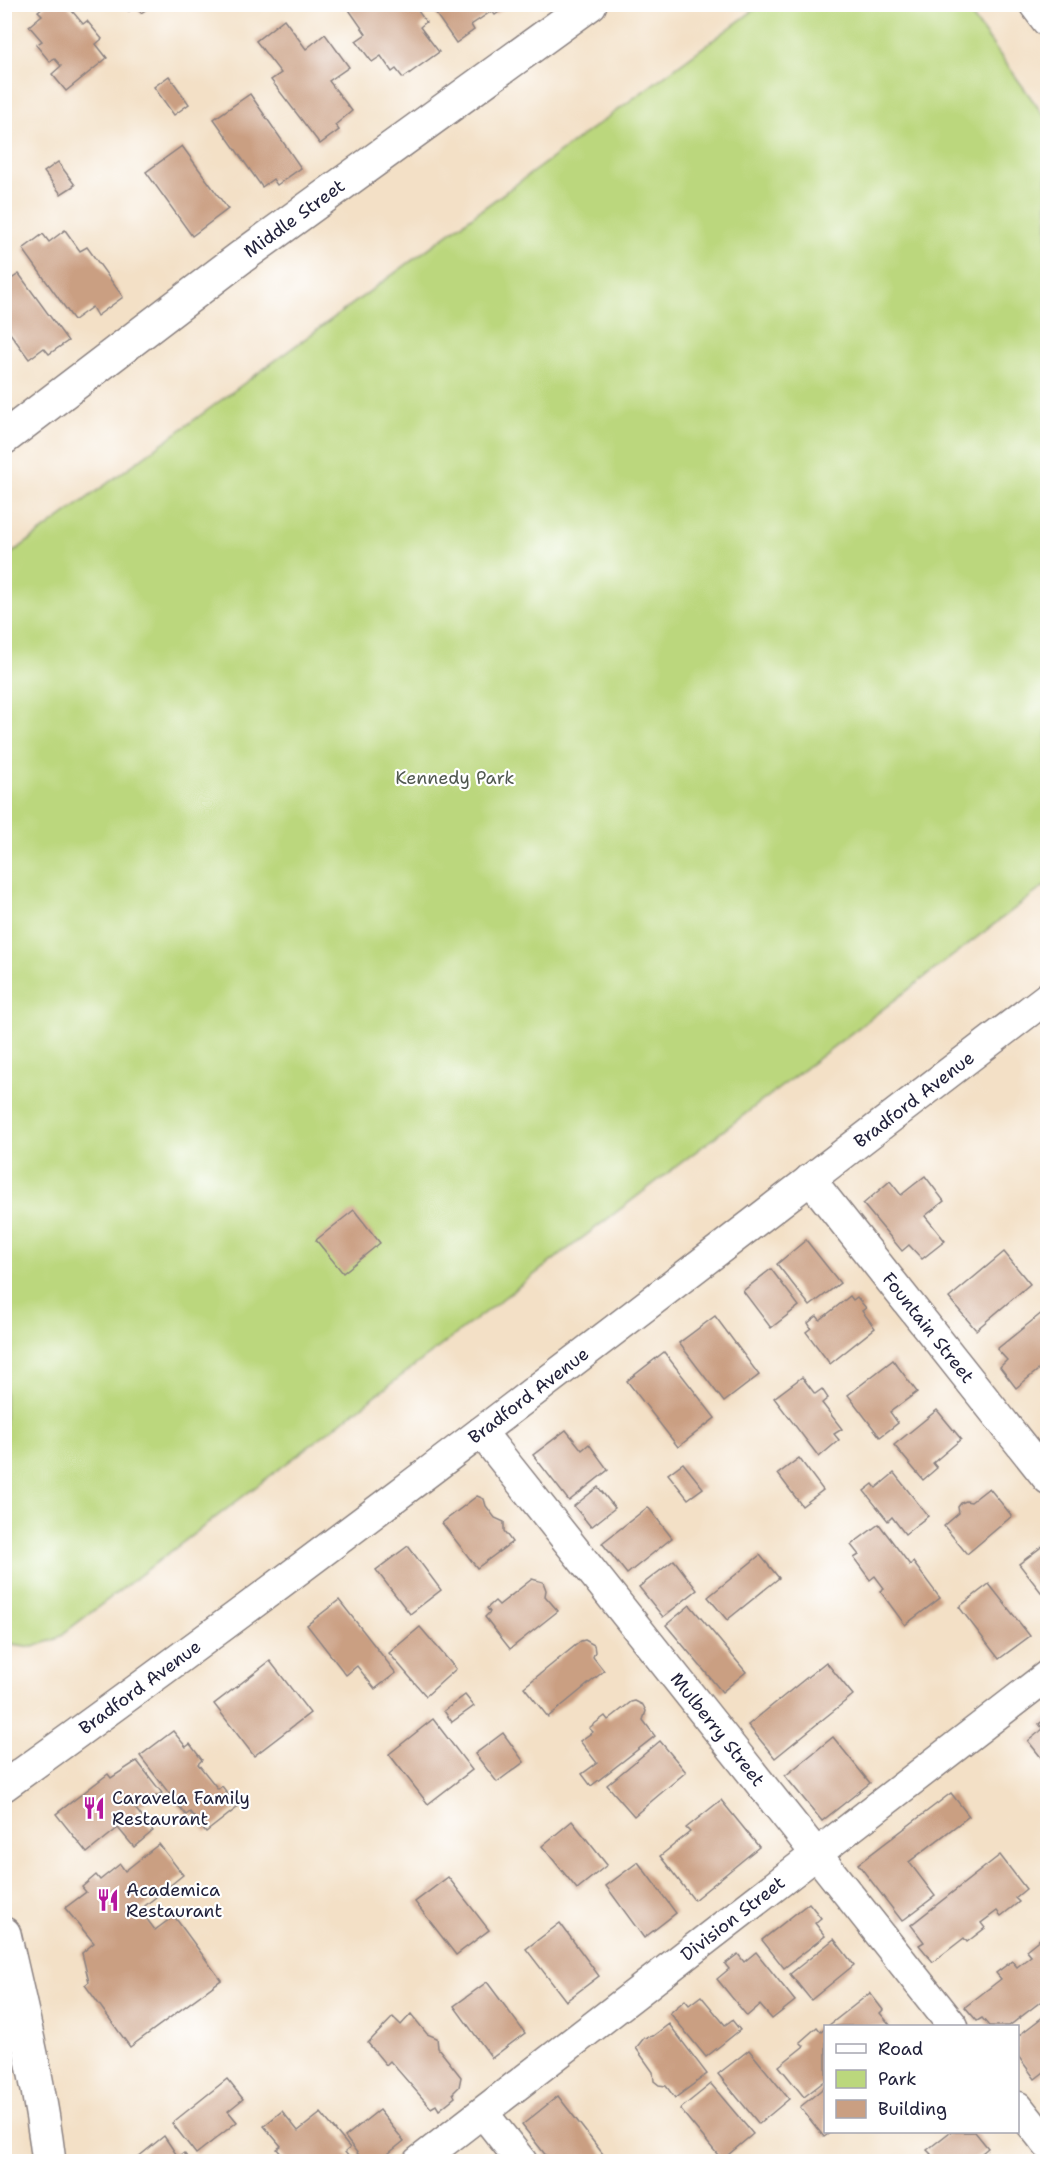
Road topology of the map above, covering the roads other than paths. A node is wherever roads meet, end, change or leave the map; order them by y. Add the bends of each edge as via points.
1 (590, 4) edge
2 (1036, 4) edge
3 (1047, 20) edge
4 (4, 438) edge
5 (1047, 997) edge
6 (810, 1179) junction
7 (481, 1431) junction
8 (1047, 1479) edge
9 (1047, 1675) edge
10 (4, 1786) edge
11 (816, 1854) junction
12 (4, 1934) edge
13 (952, 2025) edge
14 (1019, 2110) edge
15 (483, 2113) junction
16 (1047, 2145) edge
17 (50, 2162) edge
18 (418, 2162) edge
19 (522, 2162) edge

1 - 4 street, Middle Street via 240,258
2 - 3 street
5 - 6 street, Bradford Avenue
6 - 7 street, Bradford Avenue
6 - 8 street, Fountain Street
7 - 10 street, Bradford Avenue
7 - 11 street, Mulberry Street
9 - 11 street, Division Street
11 - 13 street, Mulberry Street
11 - 15 street, Division Street
12 - 17 street
14 - 16 street
15 - 18 street, Division Street
15 - 19 street

